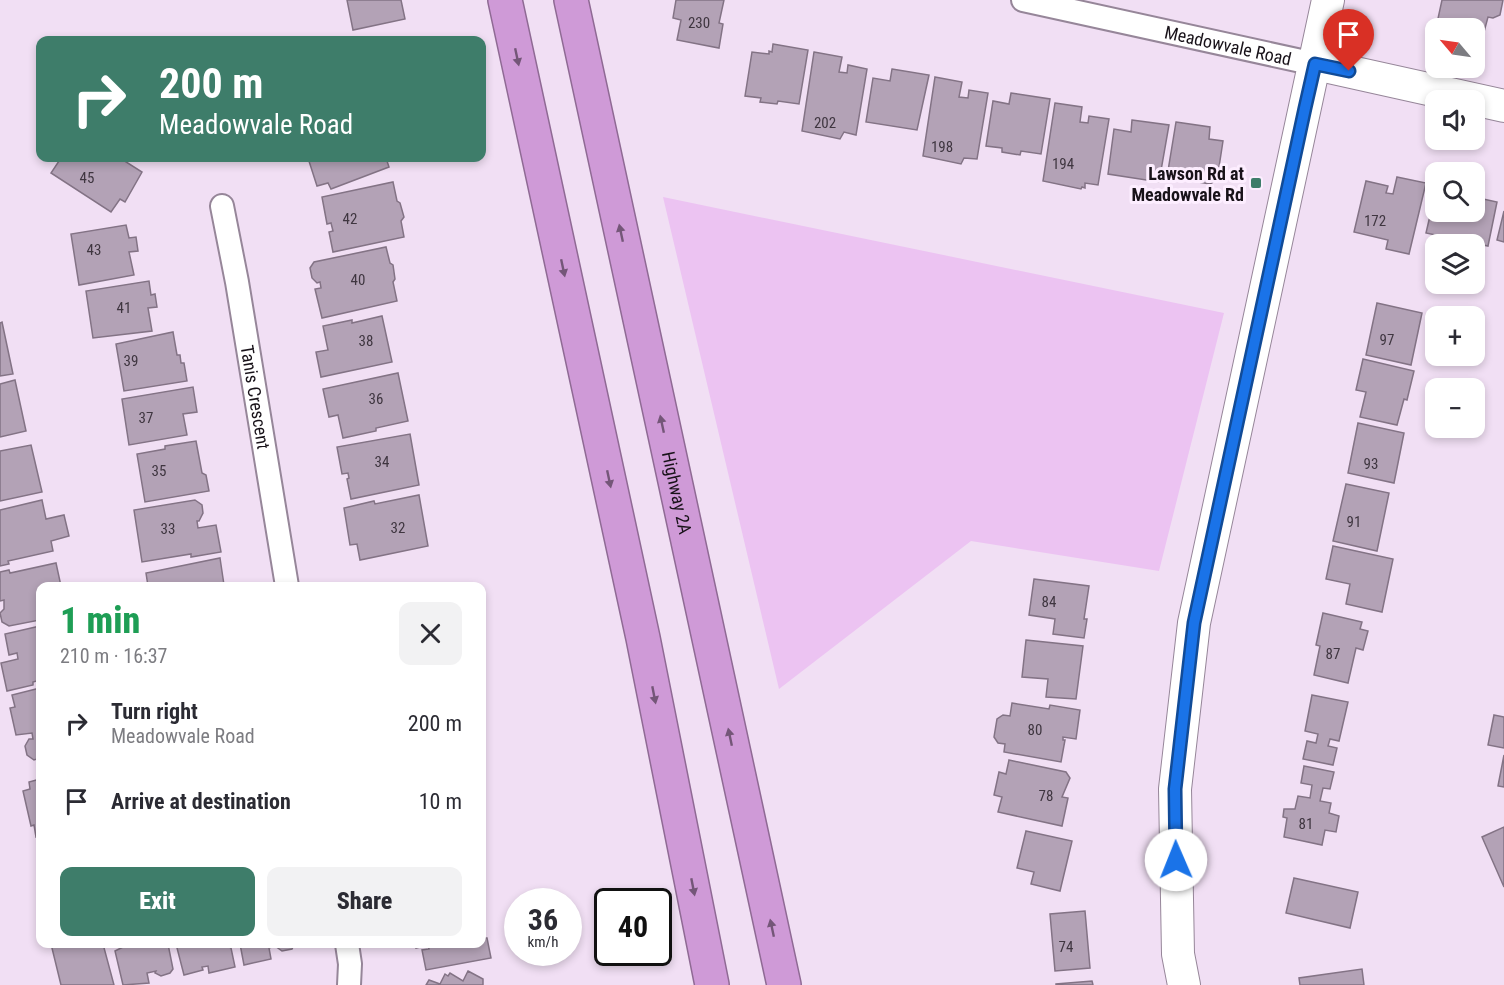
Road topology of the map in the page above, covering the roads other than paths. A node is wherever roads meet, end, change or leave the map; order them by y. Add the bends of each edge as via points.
1 (505, 0) edge
2 (571, 0) edge
3 (1023, 0) edge
4 (1328, 0) edge
5 (1315, 64) junction
6 (1504, 106) edge
7 (222, 206) dead end
8 (287, 582) edge
9 (348, 948) edge
10 (349, 985) edge
11 (712, 985) edge
12 (784, 985) edge
13 (1184, 985) edge

1 -> 11 highway via 643,638
12 -> 2 highway, Highway 2A
3 - 5 street, Meadowvale Road
4 - 5 street
5 - 6 street, Meadowvale Road
5 - 13 street via 1194,623 1175,789 1178,954
7 - 8 street, Tanis Crescent
9 - 10 street

